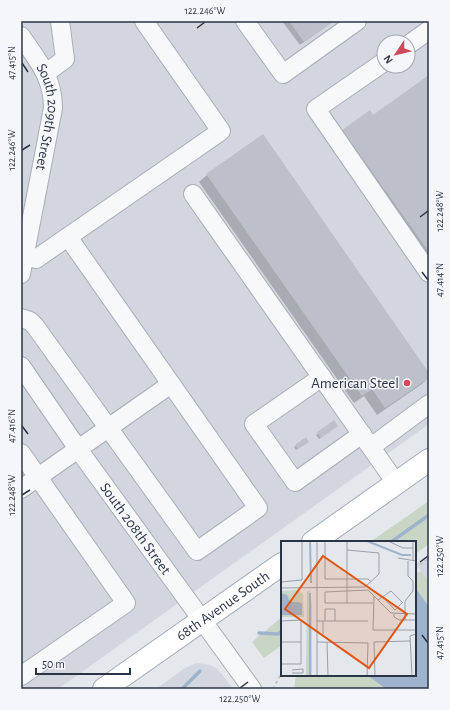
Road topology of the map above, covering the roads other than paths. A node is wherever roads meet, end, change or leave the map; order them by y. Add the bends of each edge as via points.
1 (60, 21) edge
2 (144, 21) edge
3 (245, 21) edge
4 (357, 21) edge
5 (429, 30) edge
6 (21, 36) edge
7 (416, 39) edge
8 (376, 68) edge
9 (46, 72) junction
10 (193, 194) dead end
11 (26, 220) edge
12 (68, 237) junction
13 (24, 255) junction
14 (429, 273) edge
15 (21, 274) edge
16 (21, 318) edge
17 (21, 366) edge
18 (322, 377) junction
19 (171, 384) junction
20 (429, 404) edge
21 (108, 428) junction
22 (366, 441) junction
23 (78, 449) junction
24 (21, 453) edge
25 (429, 460) edge
26 (38, 477) junction
27 (396, 483) junction
28 (21, 489) edge
29 (314, 541) edge
30 (281, 565) edge
31 (202, 620) junction
32 (21, 676) edge
33 (104, 689) edge
34 (252, 689) edge

1 - 9 street via 65,59
2 - 12 street via 221,130
3 - 4 street via 283,74
5 - 7 street
6 - 9 street, South 209th Street
8 - 14 street via 316,109
9 - 11 street, South 209th Street via 53,95 53,108
10 - 18 street
11 - 13 street, South 209th Street
12 - 13 street via 36,259
12 - 19 street
13 - 15 street, South 209th Street
16 - 21 street via 35,326
17 - 23 street, South 208th Street
18 - 22 street
18 - 22 street via 254,424 295,482
19 - 21 street
19 - 21 street via 258,508 197,552
20 - 22 street
21 - 23 street
22 - 27 street
23 - 26 street
23 - 31 street, South 208th Street
24 - 26 street
25 - 27 main road
26 - 28 street
26 - 32 street via 126,603
27 - 29 main road
30 - 31 main road, 68th Avenue South
31 - 33 main road, 68th Avenue South
31 - 34 street, South 208th Street

